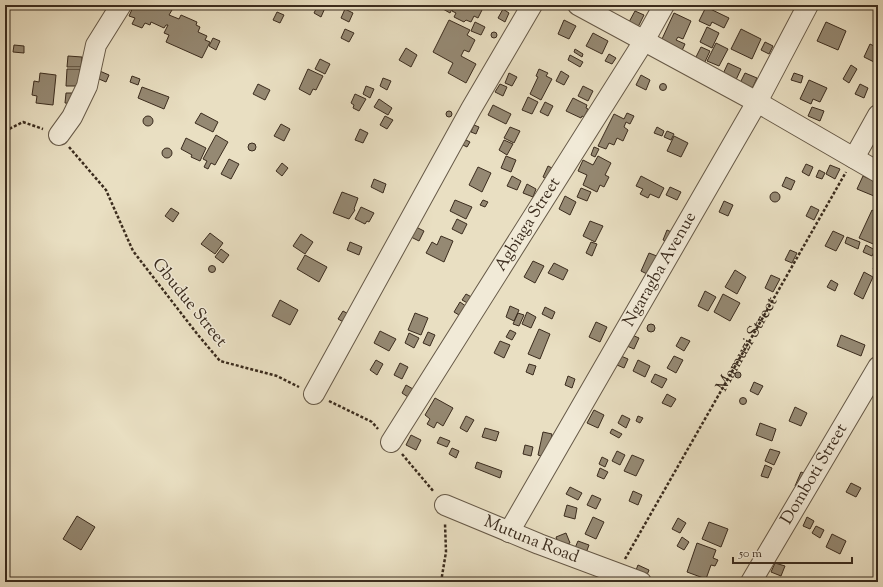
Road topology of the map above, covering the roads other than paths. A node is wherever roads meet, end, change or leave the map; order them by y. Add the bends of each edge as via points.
1 (121, 5) edge
2 (532, 5) edge
3 (578, 5) edge
4 (664, 5) edge
5 (808, 5) edge
6 (644, 41) junction
7 (757, 102) junction
8 (878, 115) edge
9 (59, 135) road end
10 (854, 158) junction
11 (878, 172) edge
12 (878, 367) edge
13 (314, 394) road end
14 (390, 442) road end
15 (445, 505) road end
16 (509, 532) junction
17 (641, 582) edge
18 (751, 582) edge

1 - 9 street via 96,45 87,86 72,117
2 - 13 street via 471,109
3 - 6 street
4 - 6 street, Agbiaga Street
5 - 7 street, Ngaragba Avenue
6 - 7 street
6 - 14 street, Agbiaga Street
7 - 10 street
7 - 16 street, Ngaragba Avenue
8 - 10 street
10 - 11 street
12 - 18 street, Domboti Street
15 - 16 street, Mutuna Road
16 - 17 street, Mutuna Road

